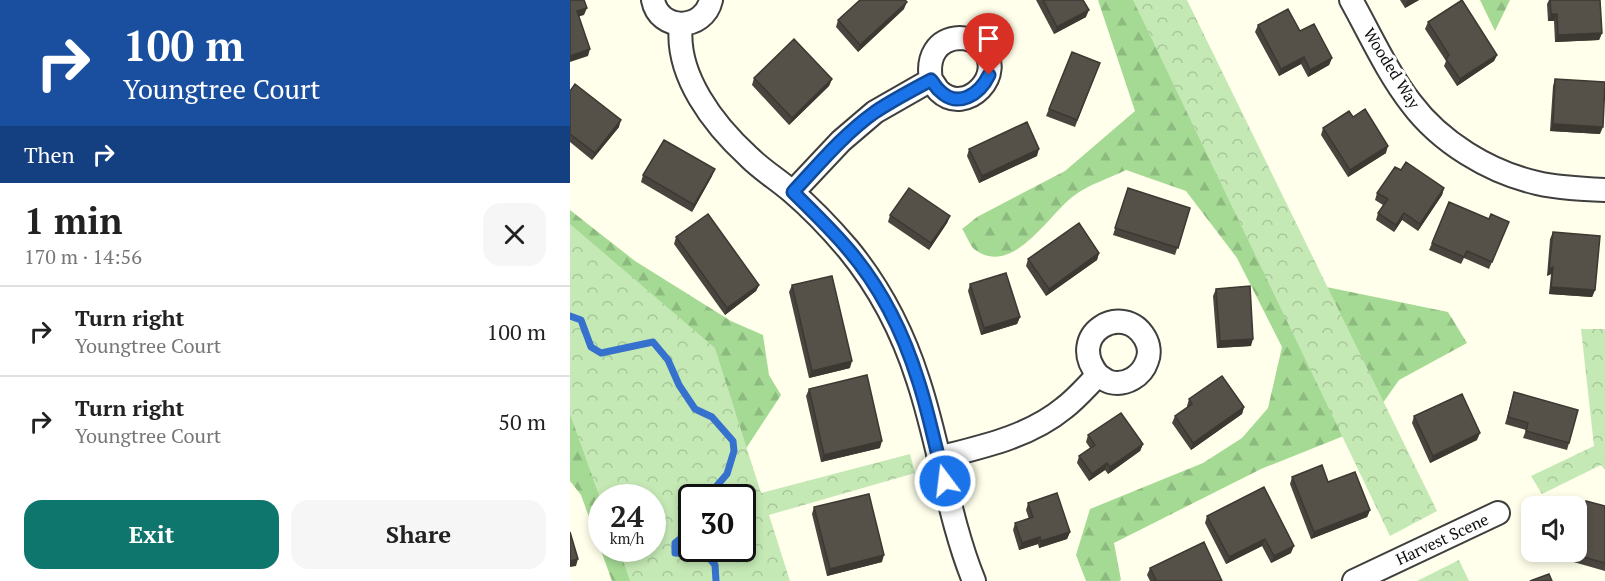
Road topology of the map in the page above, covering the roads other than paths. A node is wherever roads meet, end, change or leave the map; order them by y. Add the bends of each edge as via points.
1 (653, 0) edge
2 (711, 0) edge
3 (1351, 0) edge
4 (681, 25) junction
5 (931, 80) dead end
6 (1605, 190) edge
7 (793, 192) junction
8 (1098, 375) dead end
9 (938, 458) junction
10 (1498, 513) dead end
11 (974, 581) edge
12 (1354, 581) edge

1 - 4 street via 660,15
2 - 4 street via 702,17
3 - 6 street, Wooded Way via 1410,103 1454,144 1505,172 1536,183
4 - 7 street via 679,42 684,62 709,112 750,159
5 - 7 street via 875,112
7 - 9 street via 848,249 888,307 919,381
8 - 9 street via 1064,409 1035,426 1001,441
9 - 11 street
10 - 12 street, Harvest Scene

